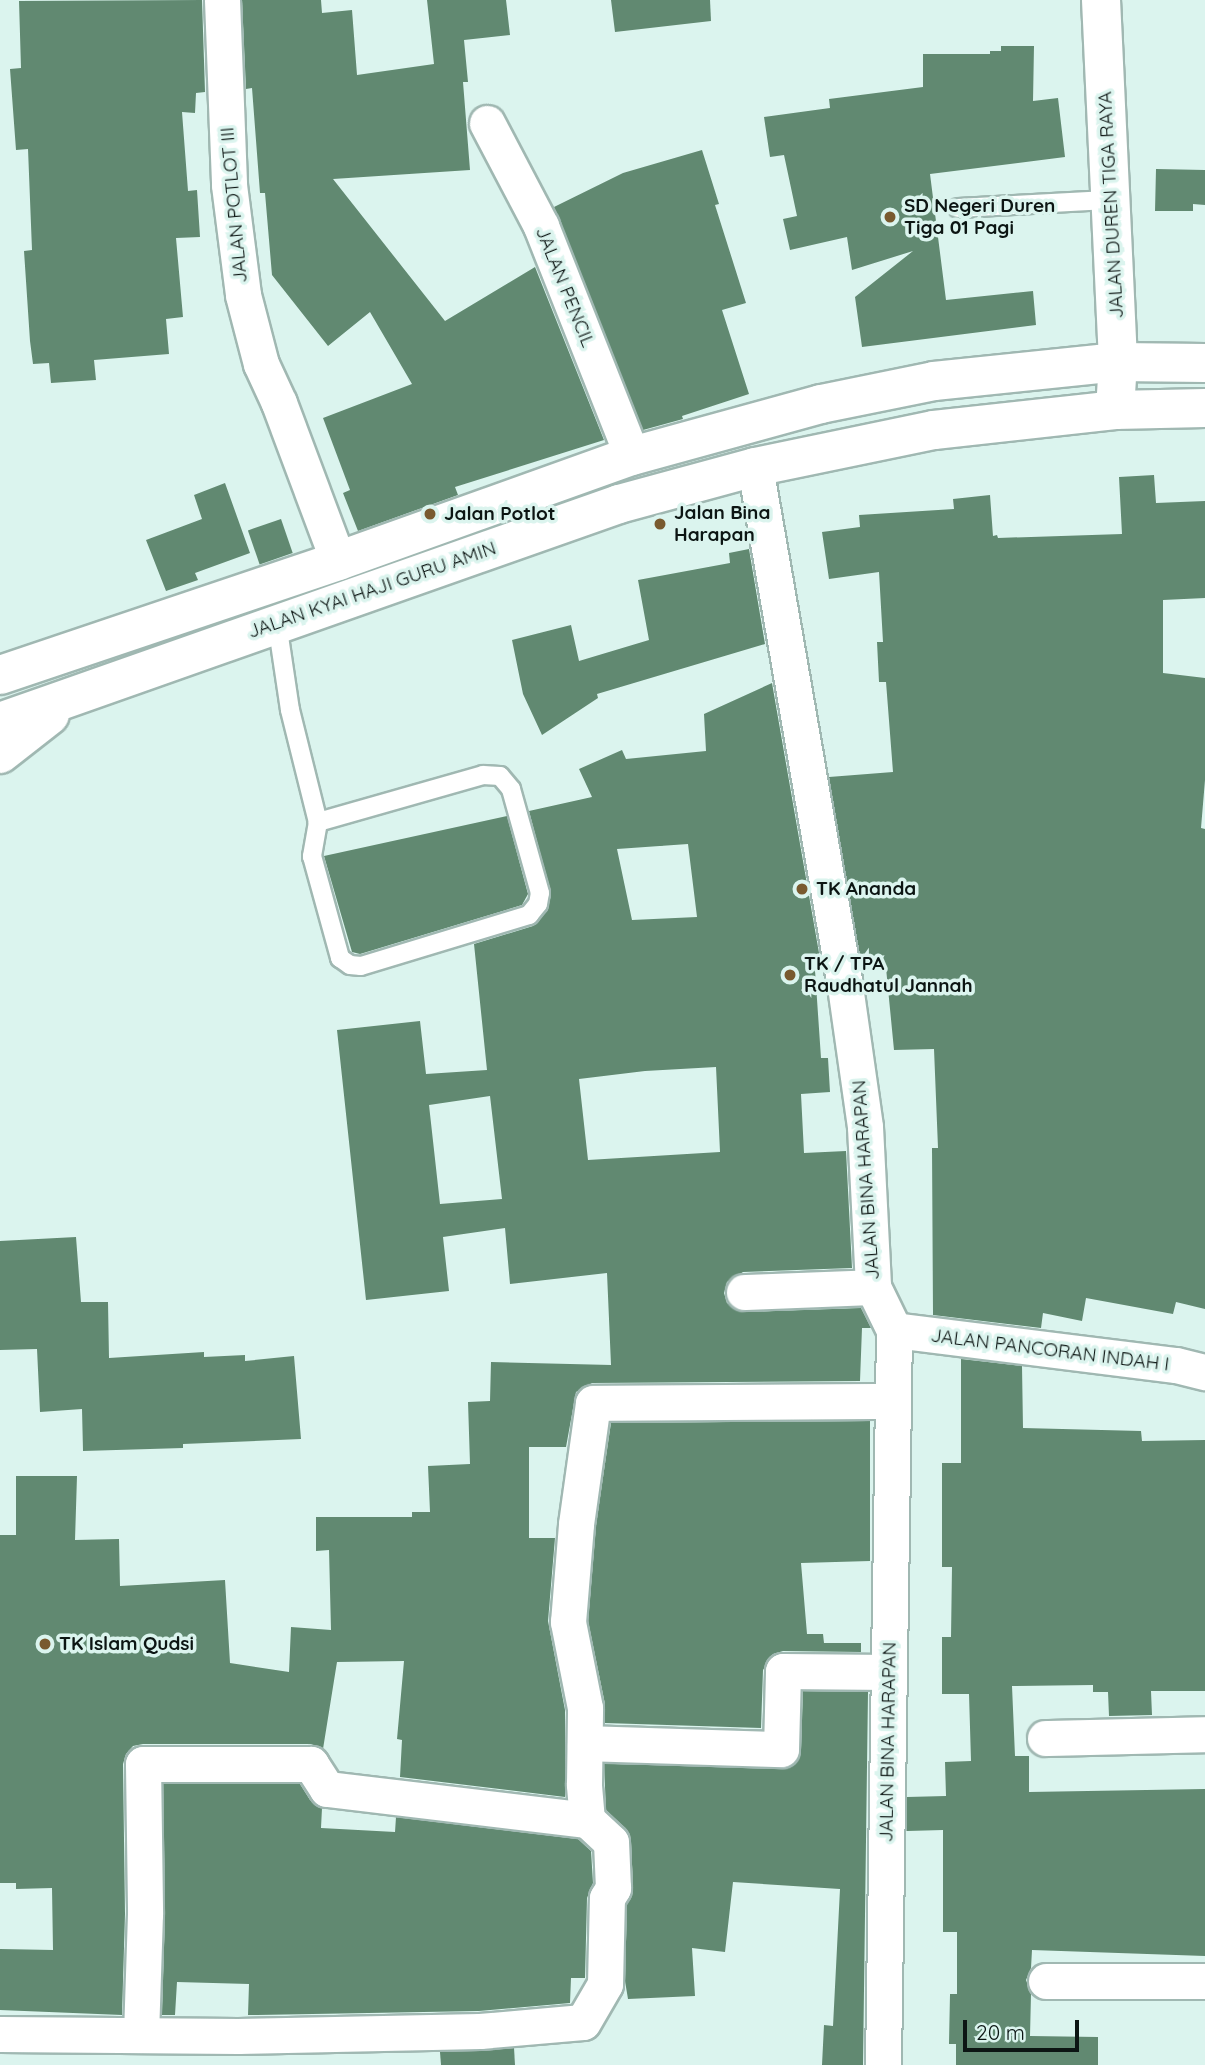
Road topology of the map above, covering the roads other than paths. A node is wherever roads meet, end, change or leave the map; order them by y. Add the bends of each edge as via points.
1 (222, 0) edge
2 (1101, 0) edge
3 (487, 123) dead end
4 (1108, 201) junction
5 (958, 208) dead end
6 (1118, 362) junction
7 (1205, 363) edge
8 (1205, 408) edge
9 (1115, 410) junction
10 (632, 456) junction
11 (755, 467) junction
12 (338, 561) junction
13 (277, 623) junction
14 (0, 675) edge
15 (73, 696) junction
16 (0, 722) edge
17 (0, 754) edge
18 (318, 822) junction
19 (873, 1287) junction
20 (744, 1292) dead end
21 (894, 1330) junction
22 (1205, 1372) edge
23 (893, 1401) junction
24 (889, 1672) junction
25 (1205, 1734) edge
26 (1045, 1738) dead end
27 (584, 1743) junction
28 (587, 1820) junction
29 (1046, 1981) dead end
30 (1205, 1981) edge
31 (0, 2034) edge
32 (141, 2035) junction
33 (883, 2065) edge

1 - 12 street, JALAN POTLOT III via 229,185 243,295 261,364
2 - 4 main road, JALAN DUREN TIGA RAYA
3 - 10 street, JALAN PENCIL via 536,217
4 - 5 lane
4 - 6 main road, JALAN DUREN TIGA RAYA
6 - 7 main road, JALAN KYAI HAJI GURU AMIN
6 - 9 main road, JALAN DUREN TIGA RAYA
6 - 10 main road, JALAN KYAI HAJI GURU AMIN via 887,390
8 - 9 main road, JALAN KYAI HAJI GURU AMIN
9 - 11 main road, JALAN KYAI HAJI GURU AMIN via 934,430
10 - 12 main road, JALAN KYAI HAJI GURU AMIN
11 - 13 main road, JALAN KYAI HAJI GURU AMIN via 619,504
11 - 19 street, JALAN BINA HARAPAN via 863,1114
12 - 14 main road, JALAN KYAI HAJI GURU AMIN
13 - 15 main road, JALAN KYAI HAJI GURU AMIN
13 - 18 lane via 290,710
15 - 16 main road, JALAN KYAI HAJI GURU AMIN
15 - 17 main road
18 - 18 lane via 483,775 500,776 511,789 540,893 538,904 529,915 361,966 350,965 340,958 312,856
19 - 20 street
19 - 21 street, JALAN BINA HARAPAN
21 - 22 street, JALAN PANCORAN INDAH I
21 - 23 street, JALAN BINA HARAPAN
23 - 24 street, JALAN BINA HARAPAN
23 - 27 street via 593,1403 568,1622 585,1708
24 - 27 street via 783,1671 781,1749
24 - 33 street, JALAN BINA HARAPAN
25 - 26 street
27 - 28 street
28 - 32 street via 611,1842 613,1888 607,1898 605,1984 583,2022 480,2031
28 - 32 street via 327,1789 311,1764 143,1764
29 - 30 street
31 - 32 street

